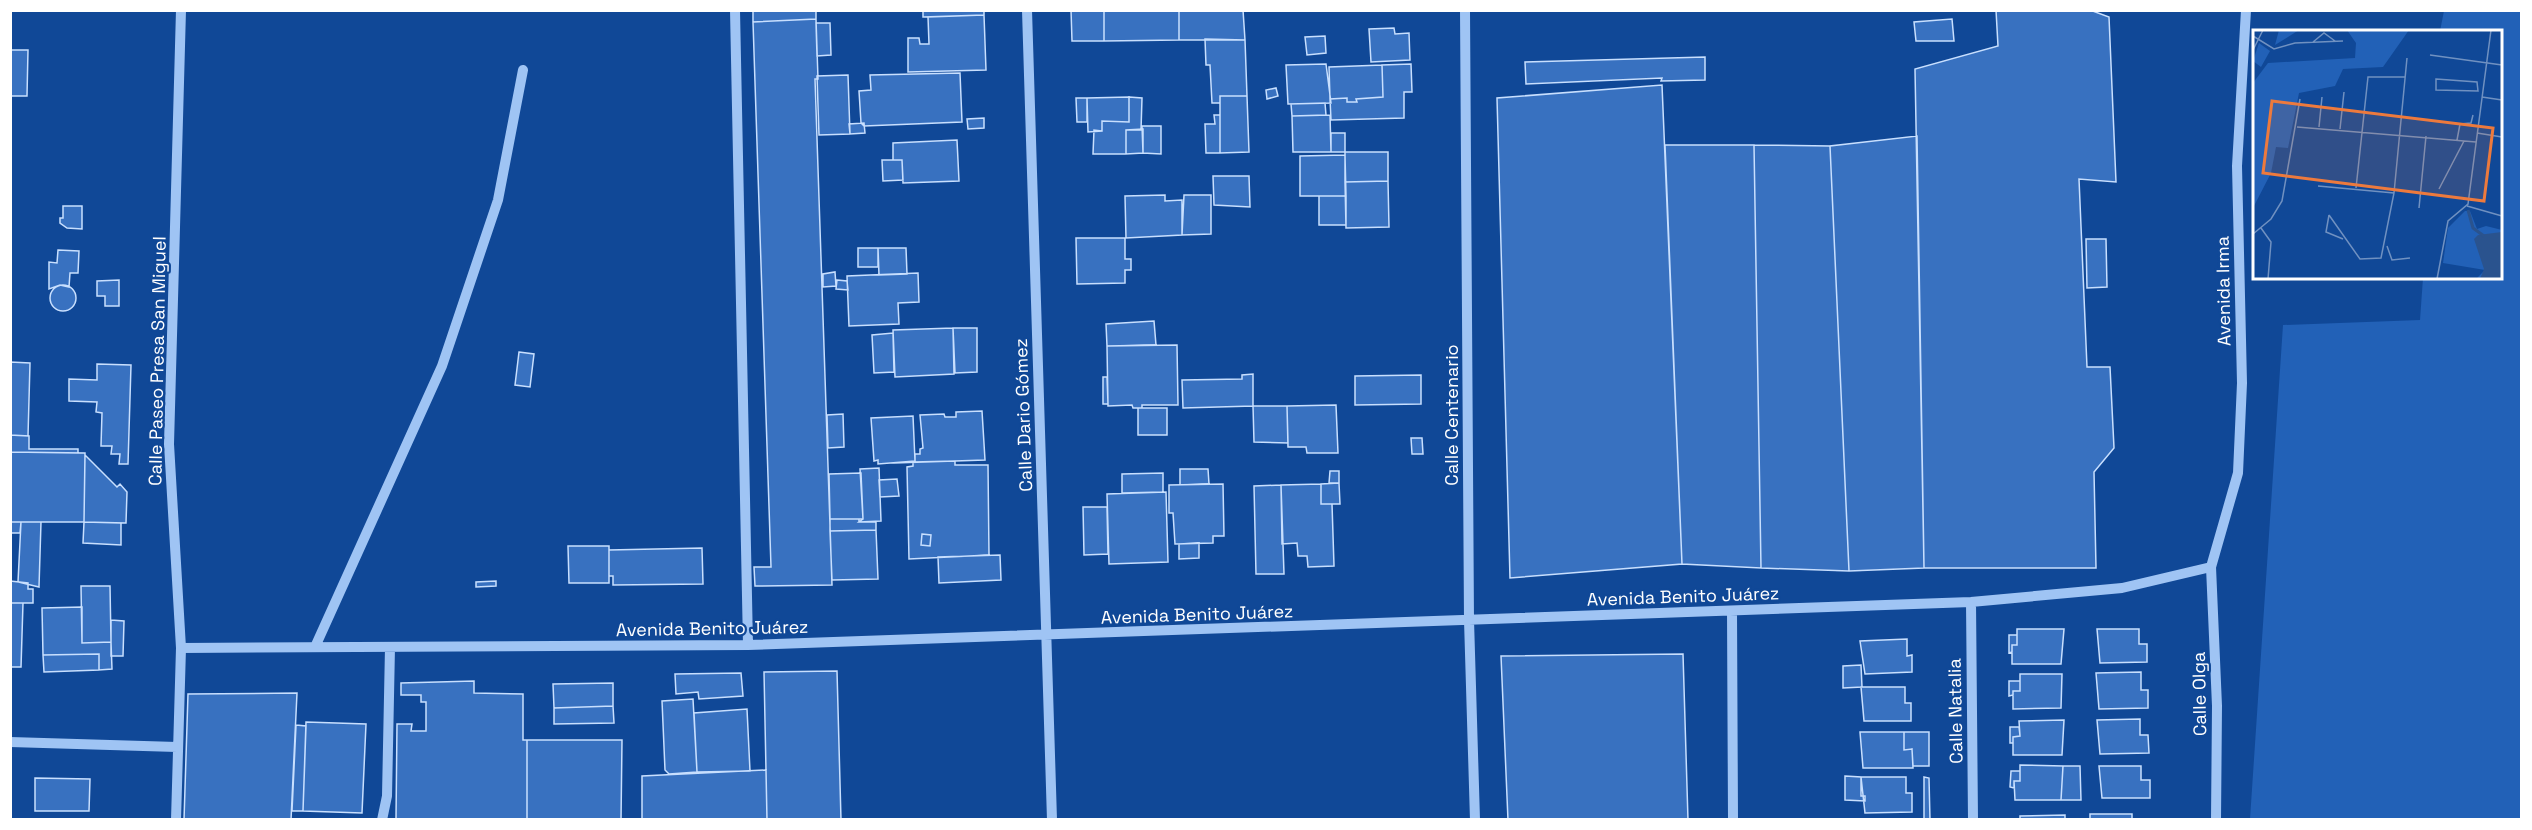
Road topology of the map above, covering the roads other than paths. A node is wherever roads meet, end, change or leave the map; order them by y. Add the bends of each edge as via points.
1 (181, 10) edge
2 (735, 10) edge
3 (1028, 10) edge
4 (1465, 10) edge
5 (2246, 10) edge
6 (523, 70) dead end
7 (2211, 567) junction
8 (1971, 602) junction
9 (1732, 611) junction
10 (1469, 620) junction
11 (1047, 636) junction
12 (748, 645) junction
13 (315, 647) junction
14 (390, 647) junction
15 (181, 648) junction
16 (10, 742) edge
17 (177, 747) junction
18 (176, 819) edge
19 (382, 819) edge
20 (1052, 819) edge
21 (1475, 819) edge
22 (1733, 819) edge
23 (1973, 819) edge
24 (2216, 819) edge

1 - 15 street, Calle Paseo Presa San Miguel via 169,444
2 - 12 street
3 - 11 street, Calle Dario Gómez
4 - 10 street, Calle Centenario
5 - 7 street, Avenida Irma via 2237,166 2242,383 2238,473
6 - 13 street via 498,200 442,366
7 - 8 street, Avenida Benito Juárez via 2122,588
7 - 24 street, Calle Olga via 2217,706
8 - 9 street, Avenida Benito Juárez
8 - 23 street, Calle Natalia
9 - 10 street, Avenida Benito Juárez
9 - 22 street
10 - 11 street, Avenida Benito Juárez
10 - 21 street, Calle Centenario
11 - 12 street, Avenida Benito Juárez
11 - 20 street, Calle Dario Gómez
12 - 14 street, Avenida Benito Juárez
13 - 14 street, Avenida Benito Juárez
13 - 15 street, Avenida Benito Juárez
14 - 19 street via 387,796
15 - 17 street, Calle Paseo Presa San Miguel
16 - 17 street
17 - 18 street, Calle Paseo Presa San Miguel

